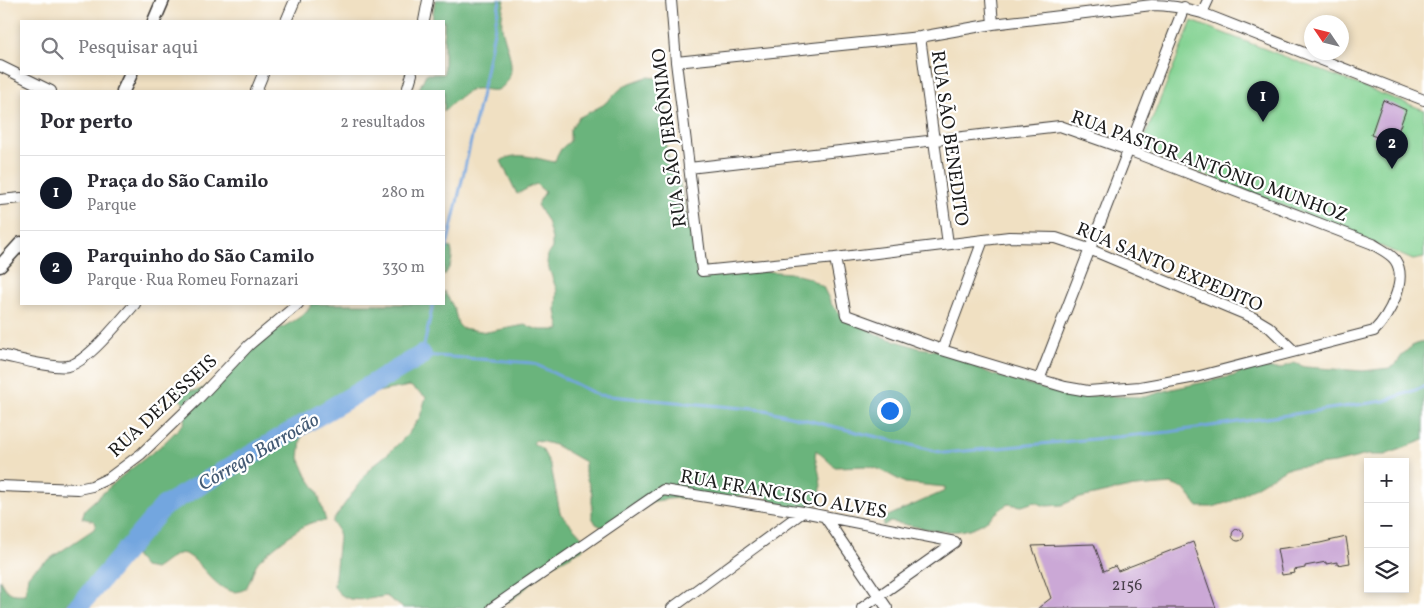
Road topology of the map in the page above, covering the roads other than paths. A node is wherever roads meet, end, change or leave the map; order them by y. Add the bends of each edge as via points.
1 (163, 0) edge
2 (295, 0) edge
3 (428, 0) edge
4 (671, 0) edge
5 (991, 0) edge
6 (1208, 0) edge
7 (1184, 7) junction
8 (1202, 13) junction
9 (154, 20) edge
10 (286, 20) edge
11 (424, 20) edge
12 (993, 24) junction
13 (920, 37) junction
14 (676, 62) junction
15 (0, 66) edge
16 (131, 75) edge
17 (263, 75) edge
18 (412, 75) edge
19 (49, 90) edge
20 (123, 90) edge
21 (256, 90) edge
22 (407, 90) edge
23 (1424, 100) edge
24 (933, 140) junction
25 (1128, 150) junction
26 (689, 168) junction
27 (20, 198) edge
28 (0, 200) edge
29 (983, 240) junction
30 (948, 244) junction
31 (20, 245) edge
32 (1089, 249) junction
33 (835, 258) junction
34 (0, 266) edge
35 (702, 271) joint
36 (134, 305) edge
37 (288, 307) edge
38 (942, 350) junction
39 (1294, 351) junction
40 (0, 355) edge
41 (1039, 380) junction
42 (0, 486) edge
43 (803, 512) junction
44 (825, 517) junction
45 (879, 596) junction
46 (492, 608) edge
47 (672, 608) edge
48 (862, 608) edge
49 (887, 608) edge

1 - 9 street
2 - 10 street
3 - 11 street
4 - 14 street, RUA SÃO JERÔNIMO
5 - 12 street
6 - 8 street
7 - 8 street
7 - 12 street via 1152,5
7 - 25 street
8 - 23 street
12 - 13 street
13 - 14 street
13 - 24 street, RUA SÃO BENEDITO
14 - 26 street, RUA SÃO JERÔNIMO
15 - 19 street
16 - 20 street
17 - 21 street
18 - 22 street
24 - 25 street, RUA PASTOR ANTÔNIO MUNHOZ via 1060,126
24 - 26 street, RUA PASTOR ANTÔNIO MUNHOZ
24 - 30 street, RUA SÃO BENEDITO
25 - 32 street
25 - 39 street, RUA PASTOR ANTÔNIO MUNHOZ via 1373,244 1396,260 1399,285 1383,323 1374,331
26 - 35 street, RUA SÃO JERÔNIMO
27 - 28 street
29 - 30 street, RUA SANTO EXPEDITO
29 - 32 street, RUA SANTO EXPEDITO via 1056,238
29 - 38 street
30 - 33 street, RUA SANTO EXPEDITO
31 - 34 street
32 - 39 street, RUA SANTO EXPEDITO via 1254,318 1269,327
32 - 41 street
33 - 35 street, RUA SANTO EXPEDITO
33 - 38 street via 846,315
36 - 40 street via 99,343 79,361 68,366
37 - 42 street, RUA DEZESSEIS via 141,454 109,478 78,490
38 - 41 street
39 - 41 street via 1196,377 1140,387 1088,391
43 - 44 street, RUA FRANCISCO ALVES
43 - 46 street, RUA FRANCISCO ALVES via 663,490
43 - 47 street
44 - 45 street
44 - 45 street, RUA FRANCISCO ALVES via 955,542
45 - 48 street
45 - 49 street

